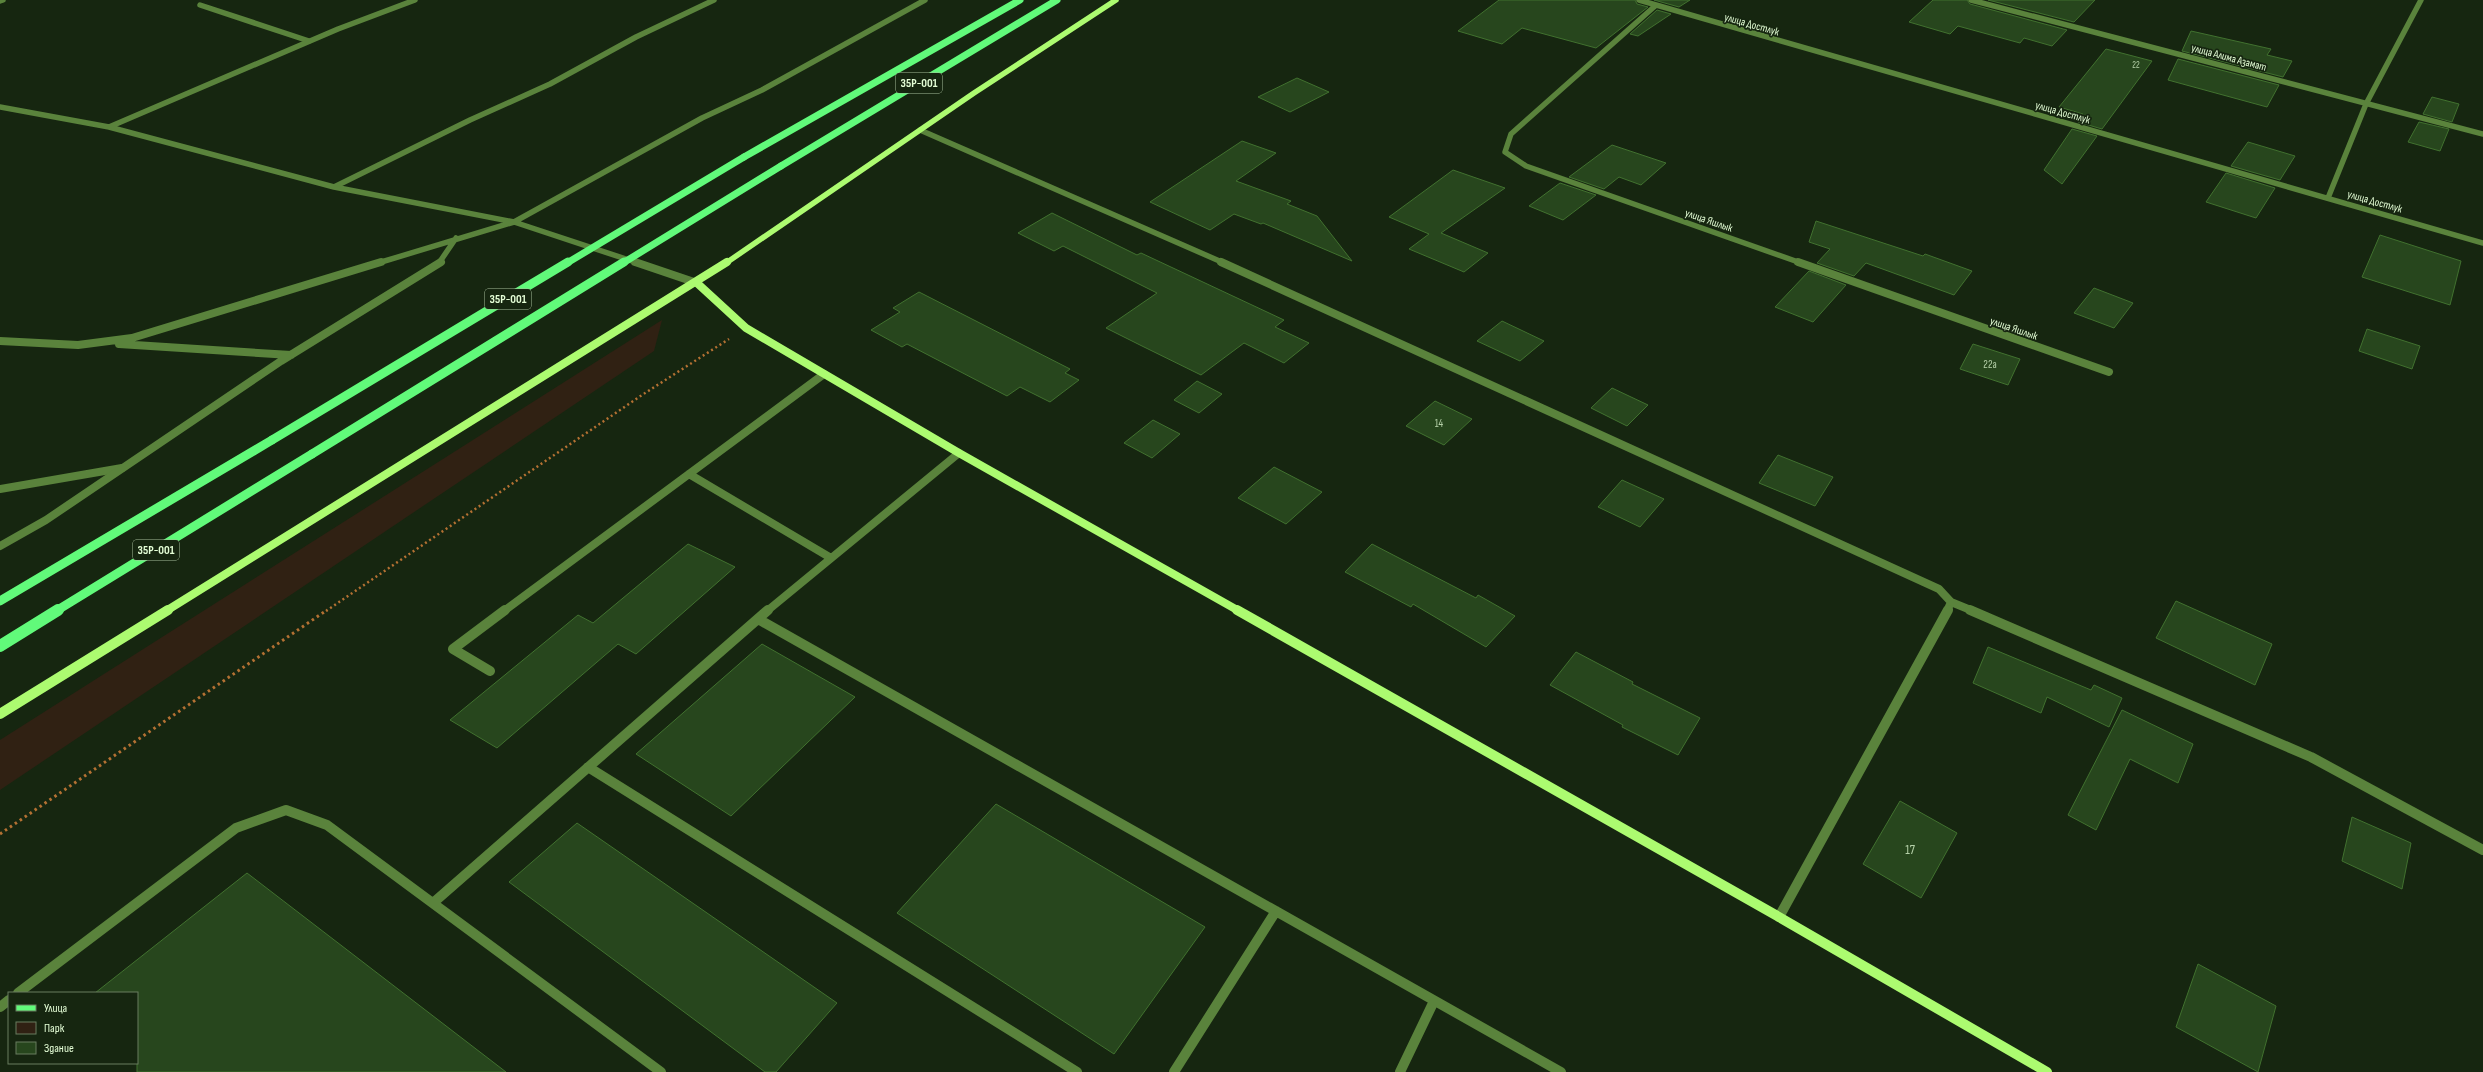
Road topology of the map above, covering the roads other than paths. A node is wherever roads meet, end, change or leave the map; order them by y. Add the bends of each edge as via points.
1 (415, 0) edge
2 (714, 0) edge
3 (925, 0) edge
4 (1020, 0) edge
5 (1058, 0) edge
6 (1116, 0) edge
7 (1639, 0) edge
8 (1971, 0) edge
9 (2421, 0) edge
10 (200, 5) dead end
11 (1655, 6) junction
12 (309, 41) junction
13 (2366, 104) junction
14 (0, 107) edge
15 (109, 127) junction
16 (920, 130) junction
17 (2483, 134) edge
18 (334, 187) junction
19 (2328, 198) junction
20 (514, 222) junction
21 (456, 238) junction
22 (2483, 243) edge
23 (697, 283) junction
24 (0, 341) edge
25 (105, 343) junction
26 (291, 355) junction
27 (2109, 372) dead end
28 (824, 374) junction
29 (959, 453) junction
30 (122, 468) junction
31 (689, 474) junction
32 (0, 489) edge
33 (0, 546) edge
34 (831, 558) junction
35 (0, 601) edge
36 (1952, 602) junction
37 (758, 619) junction
38 (0, 646) edge
39 (490, 671) dead end
40 (0, 714) edge
41 (588, 767) junction
42 (2483, 850) edge
43 (433, 902) junction
44 (1276, 911) junction
45 (1779, 917) junction
46 (19, 992) edge
47 (8, 1001) edge
48 (1434, 1001) junction
49 (0, 1007) edge
50 (661, 1072) edge
51 (1077, 1072) edge
52 (1174, 1072) edge
53 (1400, 1072) edge
54 (1561, 1072) edge
55 (2047, 1072) edge

1 - 12 street
2 - 18 street via 636,37 550,84
3 - 20 street via 762,90 702,118 596,175
4 - 35 main road, 35Р-001, bridge via 744,157
5 - 38 main road, 35Р-001, bridge via 781,166
6 - 16 main road
7 - 11 street, улица Достлук
8 - 13 street, улица Алима Азамат
9 - 13 street
10 - 12 street
11 - 19 street, улица Достлук
11 - 27 street, улица Яшлык via 1511,134 1505,152 1526,166
12 - 15 street
13 - 17 street, улица Алима Азамат
13 - 19 street
14 - 15 street
15 - 18 street
16 - 23 main road
16 - 36 street via 1186,246 1940,589
18 - 20 street
19 - 22 street, улица Достлук
20 - 21 street
20 - 23 street
21 - 25 street via 132,338
21 - 26 street via 440,262
23 - 28 main road via 746,328
23 - 40 main road
24 - 25 street via 78,345
25 - 26 street
26 - 30 street
28 - 29 main road
28 - 31 street
29 - 34 street
29 - 45 main road
30 - 32 street
30 - 33 street via 46,520
31 - 34 street
31 - 39 street via 453,649
34 - 37 street
36 - 42 street via 2311,757
36 - 45 street
37 - 41 street
37 - 44 street
41 - 43 street
41 - 51 street
43 - 46 street via 327,824 286,810 236,828
43 - 50 street
44 - 48 street
44 - 52 street
45 - 55 main road
47 - 49 street
48 - 53 street
48 - 54 street

